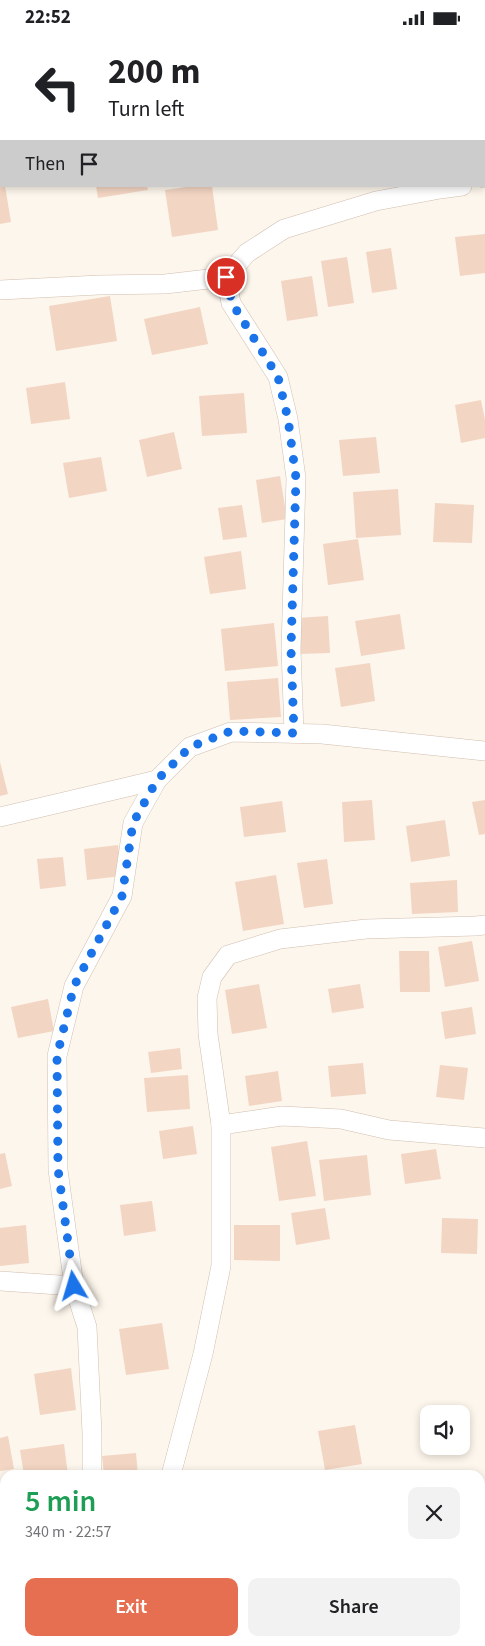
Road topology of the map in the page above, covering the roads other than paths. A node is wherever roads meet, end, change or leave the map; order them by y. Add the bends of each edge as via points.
1 (455, 187) edge
2 (226, 277) junction
3 (0, 291) edge
4 (294, 733) junction
5 (485, 751) edge
6 (157, 780) junction
7 (0, 817) edge
8 (485, 925) edge
9 (221, 1125) junction
10 (485, 1138) edge
11 (0, 1281) edge
12 (74, 1286) junction
13 (92, 1470) edge
14 (172, 1470) edge

1 - 2 street via 376,201 284,229 247,253
2 - 3 street via 165,284
2 - 4 street via 232,303 278,377 289,429 296,478 291,649
4 - 5 street
4 - 6 street via 231,731 190,747
6 - 7 street
6 - 12 street via 133,823 122,896 74,986 57,1056 58,1169
8 - 9 street via 366,929 280,939 228,955 212,977 206,998
9 - 10 street via 282,1116 341,1119 389,1130
9 - 14 street via 221,1266 203,1354
11 - 12 street
12 - 13 street via 87,1327

